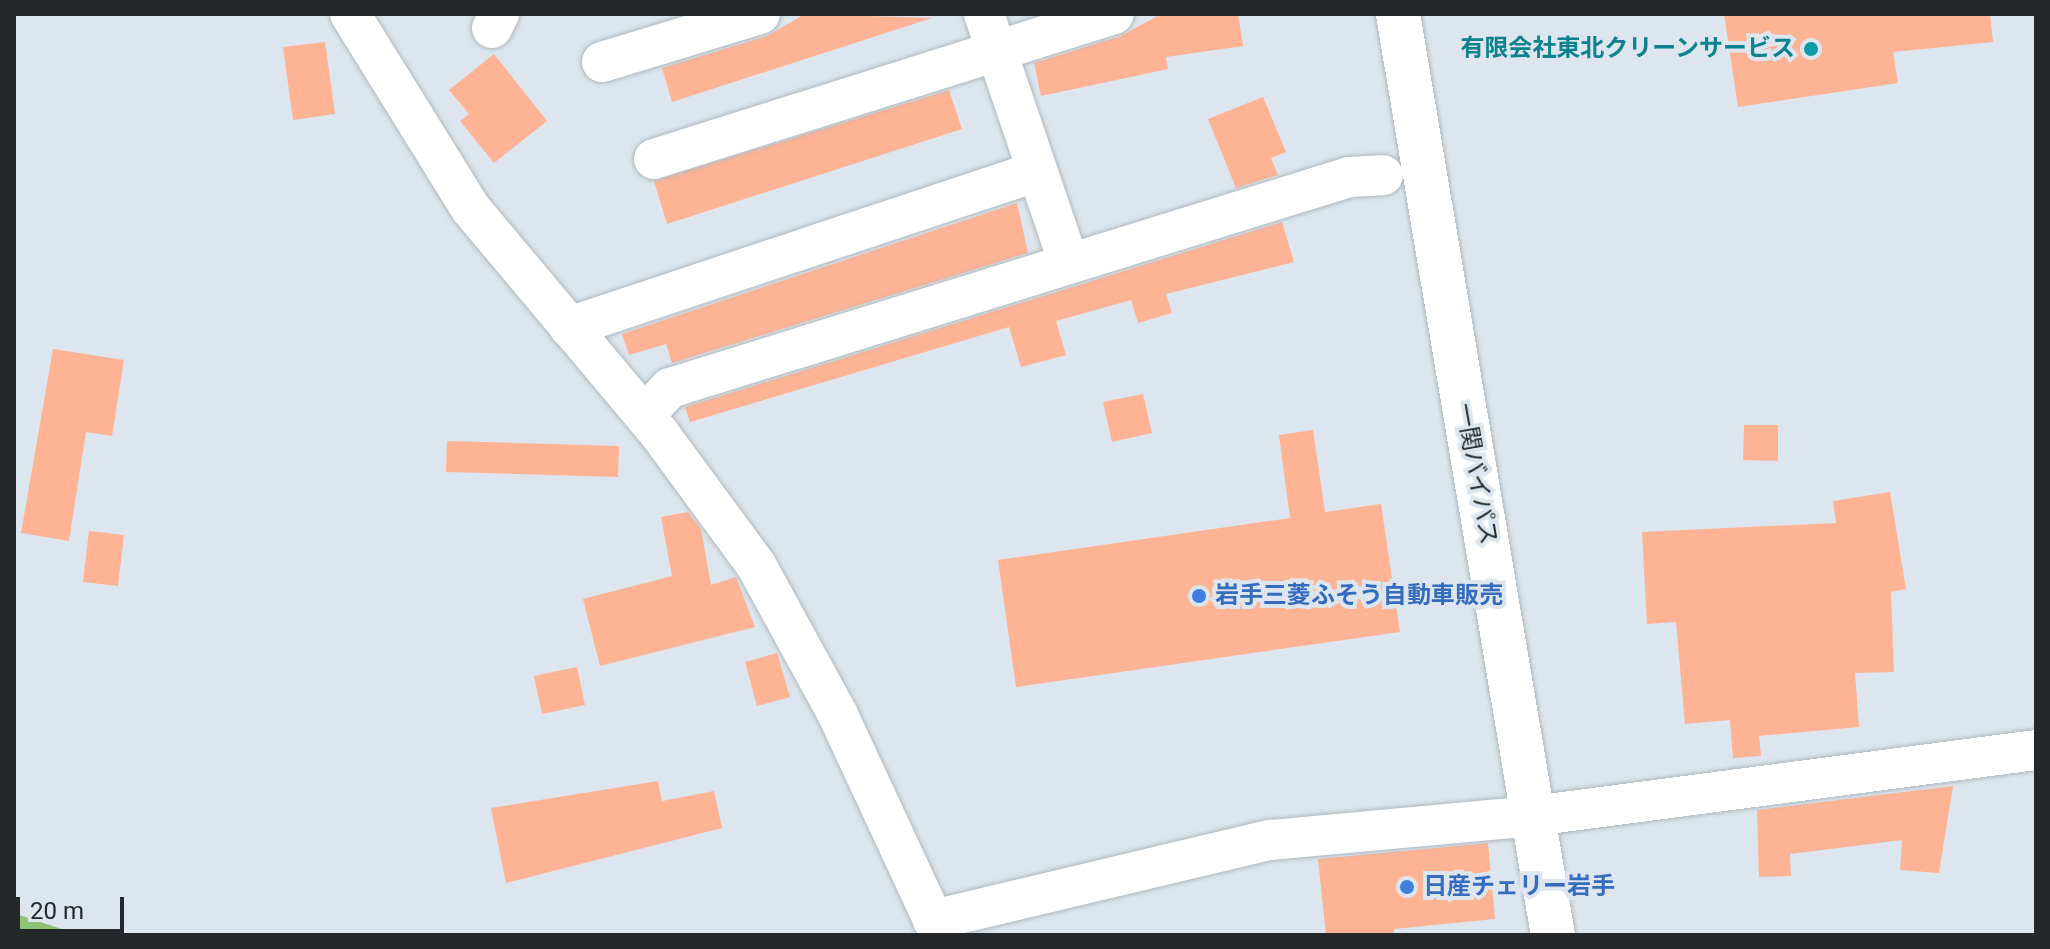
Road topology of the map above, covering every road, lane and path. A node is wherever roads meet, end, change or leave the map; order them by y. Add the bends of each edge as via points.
1 (350, 14) edge
2 (760, 14) edge
3 (984, 14) edge
4 (1114, 14) edge
5 (1398, 14) edge
6 (997, 51) junction
7 (602, 62) dead end
8 (654, 159) dead end
9 (1033, 173) junction
10 (1383, 175) dead end
11 (1069, 263) junction
12 (569, 327) junction
13 (653, 406) dead end
14 (2036, 750) edge
15 (1533, 816) junction
16 (936, 928) edge
17 (1553, 935) edge

1 - 12 street via 471,209
2 - 7 street
3 - 6 street
4 - 6 street
5 - 15 highway, 一関バイパス
6 - 8 street
6 - 9 street
9 - 11 street
9 - 12 street
10 - 11 street via 1349,177
11 - 13 street via 670,388
12 - 16 street via 756,565 838,715
14 - 15 street
15 - 16 street via 1270,840
15 - 17 highway, 一関バイパス

